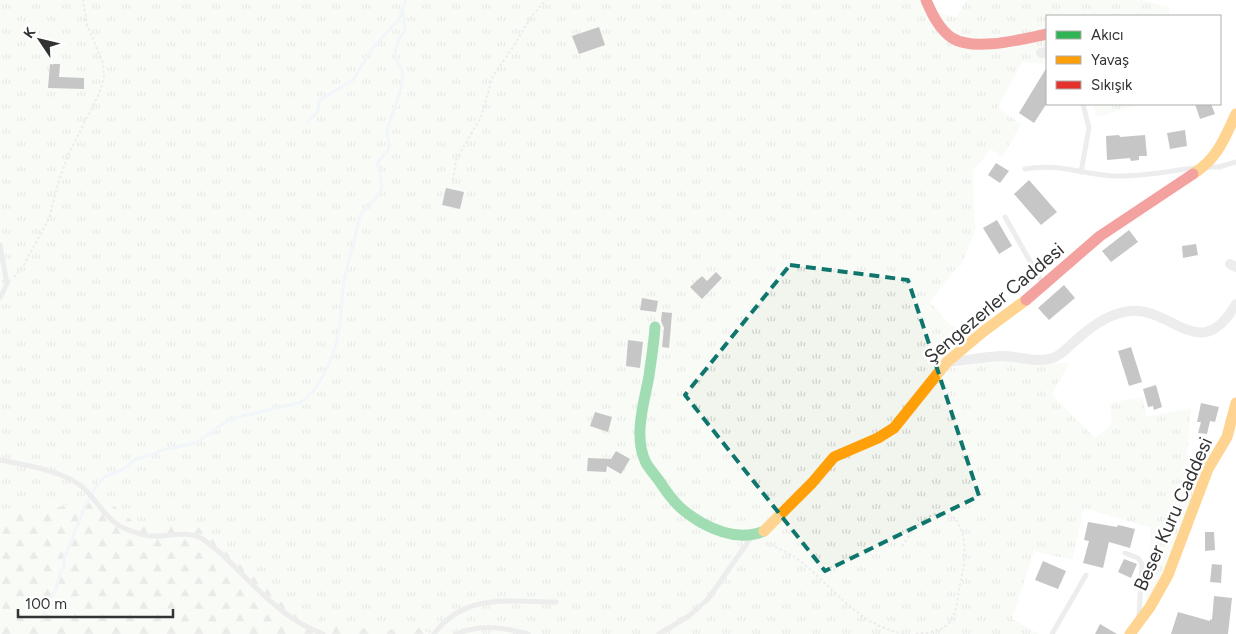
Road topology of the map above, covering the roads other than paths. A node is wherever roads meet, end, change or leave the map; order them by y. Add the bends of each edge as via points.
1 (926, 0) edge
2 (1046, 34) edge
3 (1083, 105) edge
4 (1236, 114) edge
5 (1236, 162) edge
6 (1206, 166) junction
7 (1025, 169) dead end
8 (1081, 172) junction
9 (1005, 218) dead end
10 (0, 245) edge
11 (1044, 284) junction
12 (0, 298) edge
13 (1236, 304) edge
14 (656, 327) dead end
15 (946, 362) junction
16 (1236, 404) edge
17 (0, 460) edge
18 (752, 536) junction
19 (1125, 553) dead end
20 (1086, 575) dead end
21 (556, 602) dead end
22 (675, 624) junction
23 (1138, 624) junction
24 (323, 634) edge
25 (434, 634) edge
26 (456, 634) edge
27 (528, 634) edge
28 (659, 634) edge
29 (670, 634) edge
30 (1052, 634) edge
31 (1130, 634) edge

1 - 2 street via 934,19 958,41 981,44
3 - 8 lane via 1089,128
4 - 6 street, Şengezerler Caddesi via 1217,153
5 - 6 lane via 1219,167
6 - 8 lane via 1116,176
6 - 11 street, Şengezerler Caddesi via 1100,236
7 - 8 lane via 1060,167
9 - 11 lane
10 - 12 lane via 7,284
11 - 15 street, Şengezerler Caddesi
13 - 15 street via 1225,320 1207,332 1186,330 1149,313 1130,311 1093,326 1051,359 1000,356
14 - 18 street via 641,424 641,445 646,462 675,504 693,518 728,534
15 - 18 street, Şengezerler Caddesi via 894,428 878,438 840,452 765,530
16 - 23 street, Beser Kuru Caddesi via 1227,437 1208,469 1168,574
17 - 24 lane via 35,467 75,482 124,529 152,536 200,538 278,608
18 - 22 lane via 714,592 699,608
19 - 23 lane via 1138,558 1142,564
20 - 30 lane
21 - 25 lane via 510,600 474,605 448,619
22 - 28 lane
22 - 29 lane
23 - 31 street, Beser Kuru Caddesi
26 - 27 lane via 492,626

